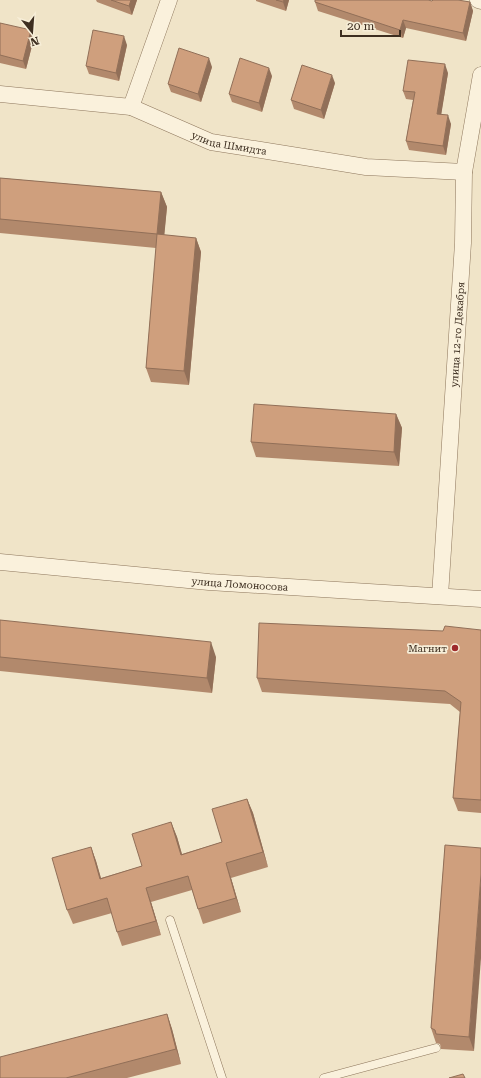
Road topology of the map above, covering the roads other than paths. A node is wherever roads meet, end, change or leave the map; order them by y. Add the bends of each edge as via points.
1 (169, 0) edge
2 (481, 75) edge
3 (0, 94) edge
4 (131, 106) junction
5 (464, 172) junction
6 (0, 562) edge
7 (440, 596) junction
8 (481, 599) edge
9 (170, 920) dead end
10 (436, 1048) edge
11 (222, 1078) edge
12 (324, 1078) edge

1 - 4 street
2 - 5 street, улица 12-го Декабря
3 - 4 street, улица Шмидта
4 - 5 street, улица Шмидта via 211,142 366,167
5 - 7 street, улица 12-го Декабря via 464,243
6 - 7 street, улица Ломоносова via 209,582
7 - 8 street, улица Ломоносова
9 - 11 lane
10 - 12 lane

